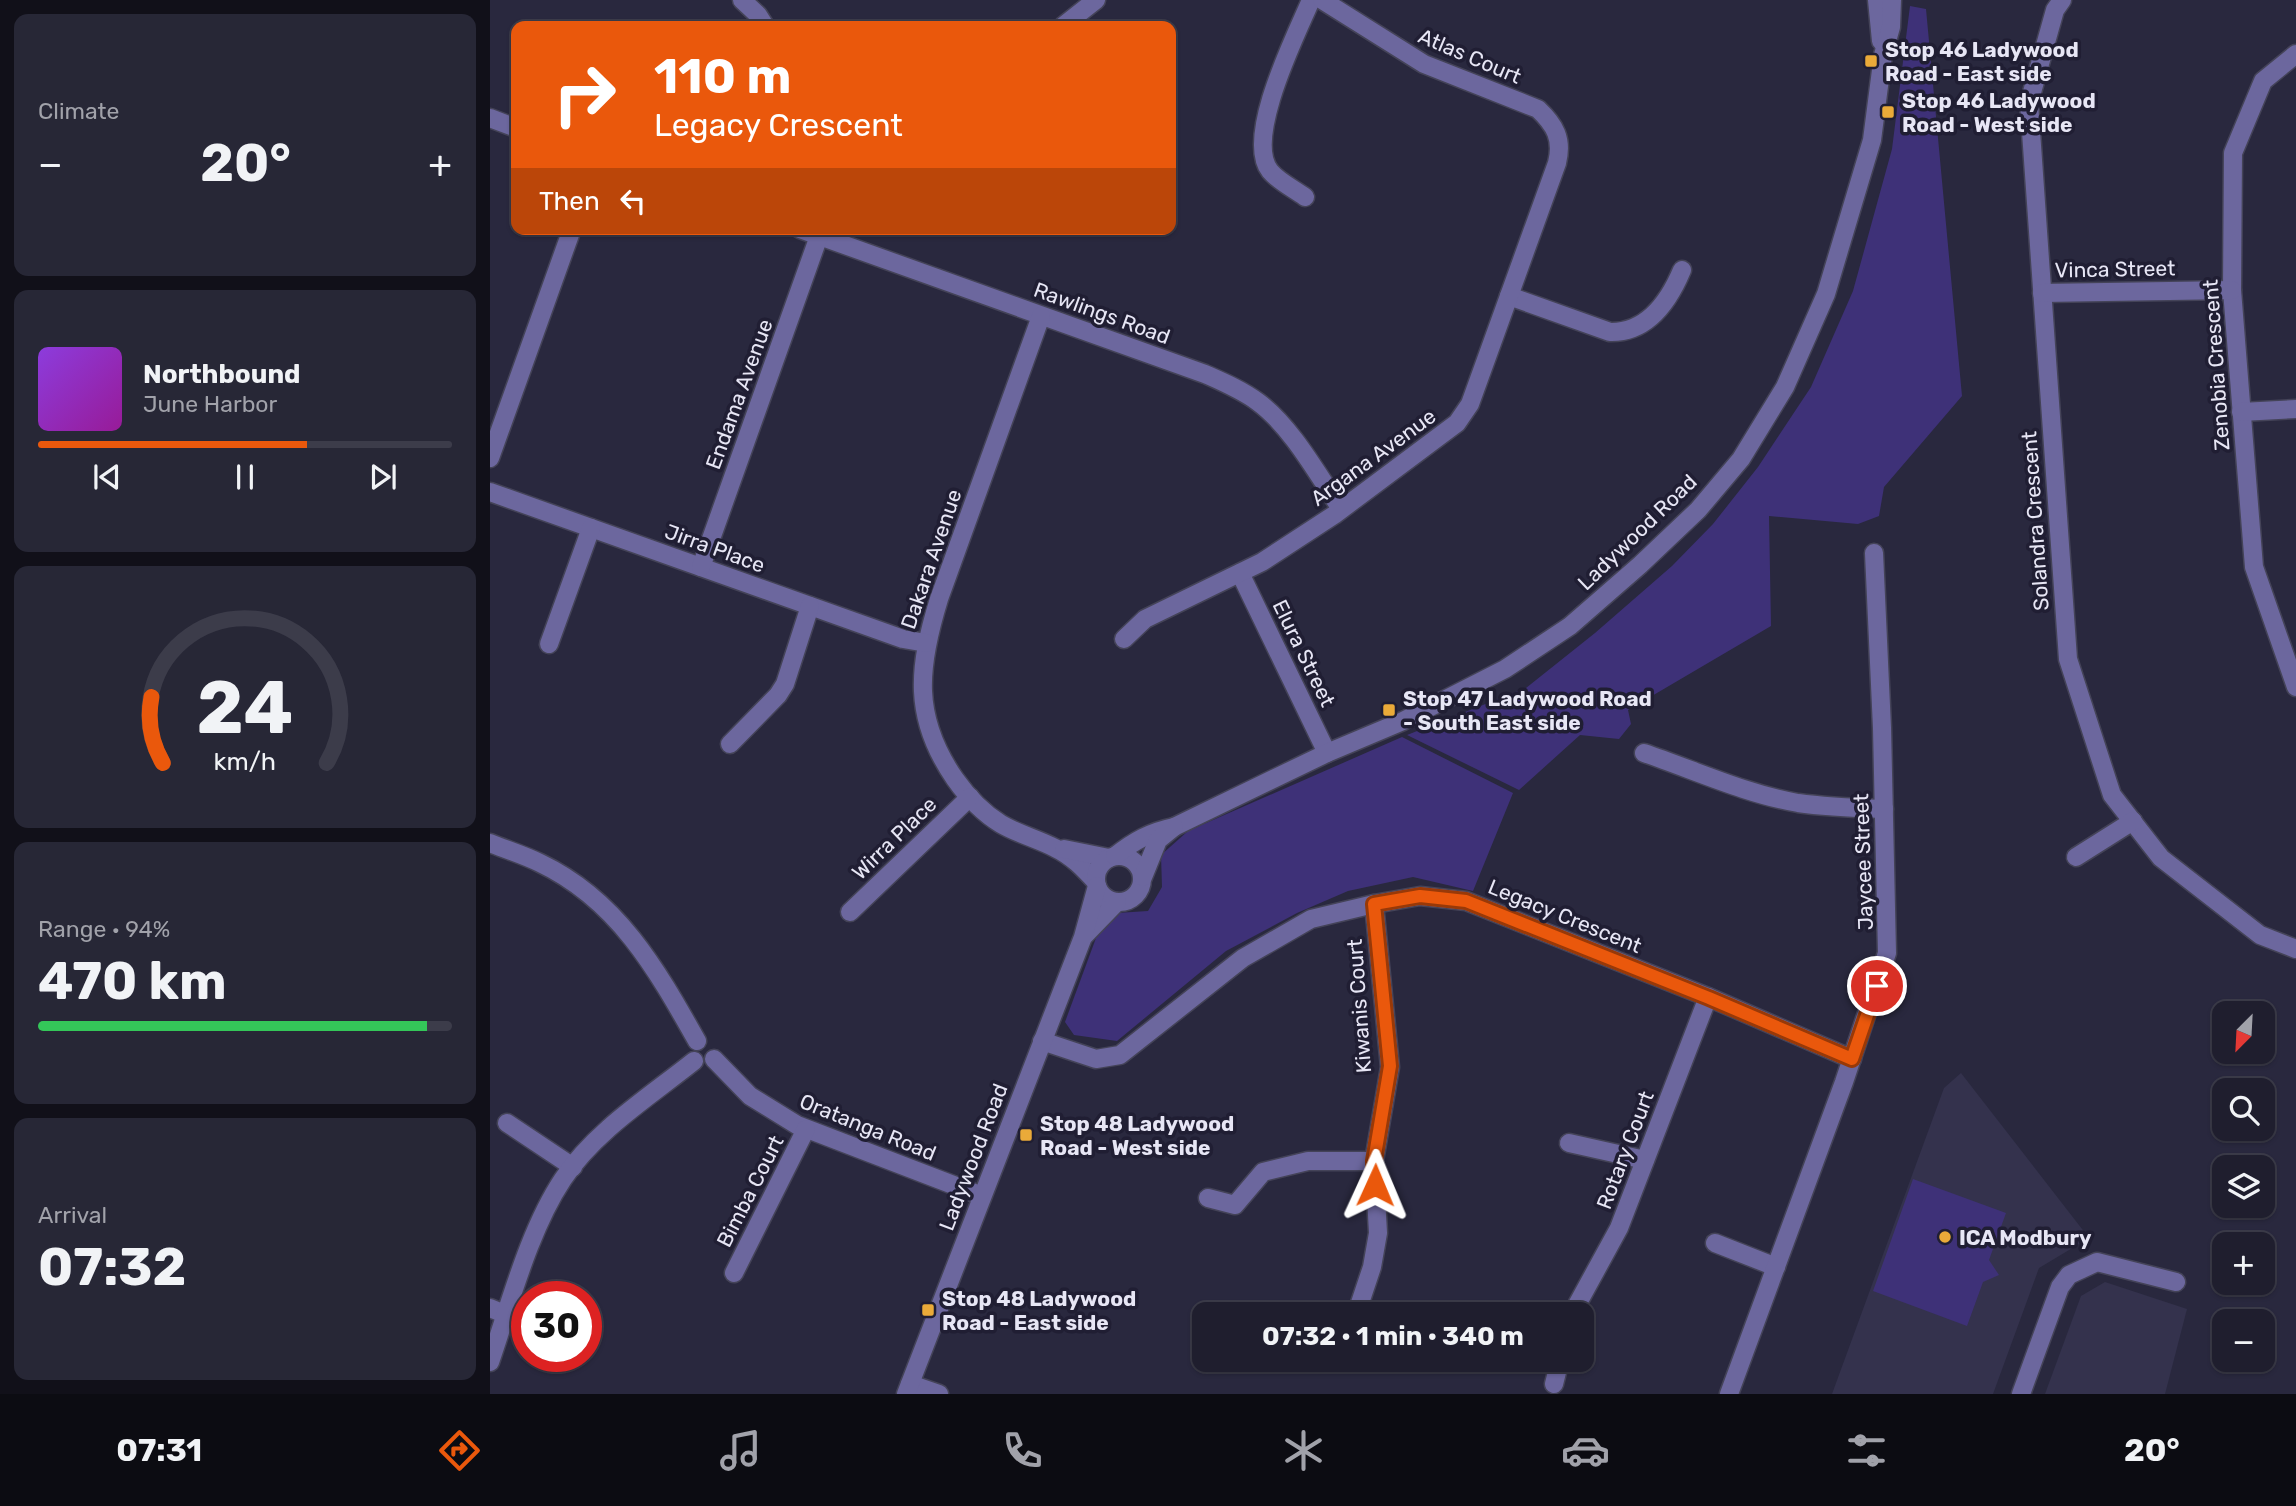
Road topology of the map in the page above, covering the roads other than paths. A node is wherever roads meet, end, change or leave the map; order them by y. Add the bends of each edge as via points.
1 (742, 0) edge
2 (1096, 0) edge
3 (1311, 0) edge
4 (1322, 0) edge
5 (1877, 0) edge
6 (1892, 0) edge
7 (2062, 0) edge
8 (762, 21) edge
9 (1069, 21) edge
10 (2296, 54) edge
11 (1883, 55) junction
12 (490, 118) edge
13 (511, 126) edge
14 (1558, 136) joint
15 (1305, 197) dead end
16 (570, 235) edge
17 (819, 236) joint
18 (1682, 270) dead end
19 (2232, 290) junction
20 (2042, 293) junction
21 (1509, 296) junction
22 (1041, 316) junction
23 (2296, 409) edge
24 (2242, 412) junction
25 (490, 458) edge
26 (490, 492) edge
27 (1341, 509) junction
28 (591, 528) junction
29 (1874, 553) dead end
30 (701, 567) junction
31 (1240, 573) junction
32 (810, 606) junction
33 (1124, 639) dead end
34 (926, 643) junction
35 (549, 644) dead end
36 (2296, 687) edge
37 (730, 744) dead end
38 (1327, 753) junction
39 (1644, 753) dead end
40 (970, 797) junction
41 (1884, 809) junction
42 (2133, 821) junction
43 (1174, 827) junction
44 (490, 843) edge
45 (1057, 848) junction
46 (1112, 857) junction
47 (2076, 857) dead end
48 (1143, 877) junction
49 (1096, 884) junction
50 (1117, 902) junction
51 (1374, 904) junction
52 (850, 912) dead end
53 (1083, 937) junction
54 (2296, 949) edge
55 (1709, 998) junction
56 (697, 1041) junction
57 (1042, 1041) junction
58 (714, 1059) junction
59 (1852, 1059) junction
60 (694, 1061) junction
61 (507, 1122) dead end
62 (806, 1129) junction
63 (1569, 1143) dead end
64 (1645, 1160) junction
65 (1374, 1161) junction
66 (573, 1167) junction
67 (982, 1196) junction
68 (1208, 1198) dead end
69 (1715, 1243) dead end
70 (1776, 1266) junction
71 (734, 1273) dead end
72 (2176, 1282) dead end
73 (1360, 1302) edge
74 (1579, 1302) edge
75 (498, 1311) edge
76 (490, 1362) edge
77 (1557, 1372) edge
78 (1554, 1384) dead end
79 (908, 1389) edge
80 (939, 1394) edge
81 (1729, 1394) edge
82 (2021, 1394) edge

1 - 8 street
2 - 9 street
3 - 15 street via 1264,121 1262,143 1270,172
4 - 14 street, Atlas Court via 1424,64 1538,109 1552,122
5 - 11 street, Ladywood Road
6 - 11 street, Ladywood Road
7 - 20 street, Solandra Crescent via 2055,10 2029,103
10 - 19 street, Zenobia Crescent via 2263,81 2234,153
11 - 38 street, Ladywood Road via 1872,140 1826,294 1785,387 1741,459 1698,510 1570,626 1505,669
12 - 13 street
14 - 21 street, Argana Avenue via 1557,163
16 - 25 street
17 - 22 street, Rawlings Road
17 - 30 street, Endama Avenue
18 - 21 street via 1672,295 1625,333 1610,332
19 - 20 street, Vinca Street
19 - 24 street, Zenobia Crescent
20 - 42 street, Solandra Crescent via 2068,659 2112,795
21 - 27 street, Argana Avenue via 1463,416
22 - 27 street, Rawlings Road via 1239,389 1270,412
22 - 34 street, Dakara Avenue
23 - 24 street
24 - 36 street, Zenobia Crescent via 2254,567
26 - 28 street, Jirra Place
27 - 31 street, Argana Avenue
28 - 30 street, Jirra Place
28 - 35 street
29 - 41 street, Jaycee Street
30 - 32 street, Jirra Place
31 - 33 street, Argana Avenue via 1144,619
31 - 38 street, Elura Street
32 - 34 street, Jirra Place
32 - 37 street via 785,684
34 - 40 street, Dakara Avenue via 922,687 927,723 944,763
38 - 43 street, Ladywood Road
39 - 41 street via 1797,803
40 - 45 street, Dakara Avenue via 1000,824
40 - 52 street, Wirra Place
41 - 59 street, Jaycee Street via 1886,953
42 - 47 street
42 - 54 street, Solandra Crescent via 2161,858 2260,935
43 - 46 street, Ladywood Road via 1154,831
43 - 48 street, Ladywood Road via 1158,840
44 - 56 street via 541,863 611,914 659,974
45 - 46 street, Dakara Avenue
45 - 49 street, Dakara Avenue
46 - 48 street via 1131,858
46 - 49 street via 1097,870
48 - 50 street via 1133,899
49 - 50 street via 1108,900
49 - 53 street, Ladywood Road
50 - 53 street, Ladywood Road
51 - 55 street, Legacy Crescent via 1420,896 1466,901
51 - 57 street, Legacy Crescent via 1311,919 1243,958 1120,1055 1096,1059
51 - 65 street, Kiwanis Court via 1390,1066
53 - 57 street, Ladywood Road
55 - 59 street, Legacy Crescent
55 - 64 street, Rotary Court
56 - 58 street via 709,1041 715,1048
56 - 60 street via 692,1048
57 - 67 street, Ladywood Road
58 - 60 street via 708,1065
58 - 62 street, Oratanga Road via 750,1096
59 - 70 street, Jaycee Street
60 - 66 street via 619,1121
61 - 66 street
62 - 67 street, Oratanga Road
62 - 71 street, Bimba Court
63 - 64 street
64 - 74 street, Rotary Court via 1619,1228
65 - 68 street via 1308,1161 1263,1172 1235,1205
65 - 73 street, Kiwanis Court via 1378,1233
66 - 75 street via 545,1212
67 - 79 street, Ladywood Road
69 - 70 street
70 - 81 street, Jaycee Street
72 - 82 street via 2097,1262 2069,1275 2060,1287
75 - 76 street
77 - 78 street
79 - 80 street

